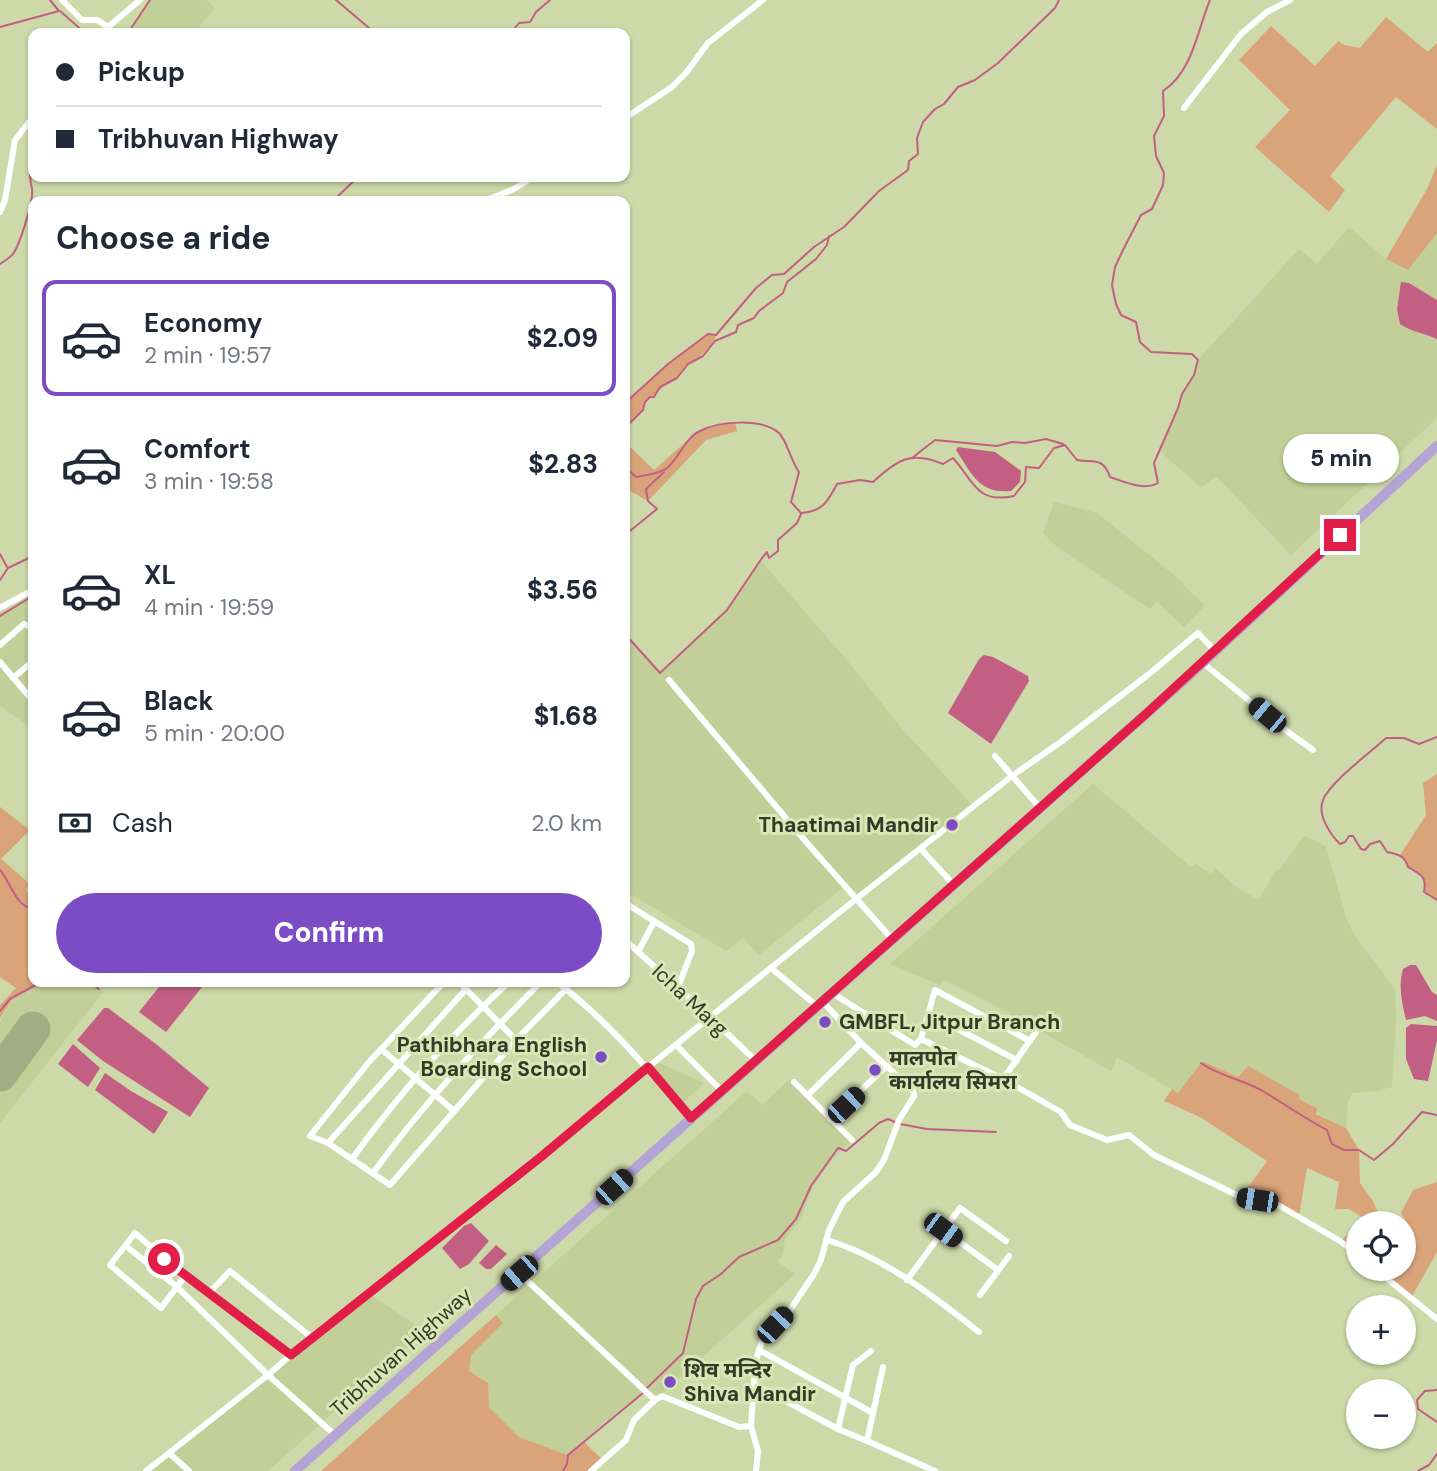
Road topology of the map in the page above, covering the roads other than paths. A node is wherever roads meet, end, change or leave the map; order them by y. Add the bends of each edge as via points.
1 (62, 0) edge
2 (140, 0) edge
3 (763, 0) edge
4 (1290, 0) edge
5 (107, 26) joint
6 (1184, 108) dead end
7 (630, 115) edge
8 (28, 123) edge
9 (526, 182) edge
10 (497, 196) edge
11 (0, 212) edge
12 (1437, 446) edge
13 (28, 593) edge
14 (0, 608) edge
15 (28, 626) edge
16 (0, 645) edge
17 (1216, 651) junction
18 (0, 662) edge
19 (1203, 663) junction
20 (28, 665) edge
21 (13, 677) junction
22 (669, 680) dead end
23 (28, 695) edge
24 (1313, 750) dead end
25 (995, 756) dead end
26 (1012, 776) junction
27 (1040, 808) junction
28 (920, 849) junction
29 (954, 886) junction
30 (856, 899) junction
31 (630, 906) edge
32 (654, 922) junction
33 (892, 939) junction
34 (630, 945) edge
35 (638, 952) junction
36 (771, 968) junction
37 (439, 987) edge
38 (504, 987) edge
39 (536, 987) edge
40 (563, 987) edge
41 (678, 987) junction
42 (466, 989) joint
43 (566, 989) junction
44 (832, 993) junction
45 (820, 1004) junction
46 (483, 1006) junction
47 (929, 1014) junction
48 (710, 1017) junction
49 (499, 1023) junction
50 (1036, 1032) dead end
51 (921, 1039) junction
52 (516, 1040) junction
53 (1030, 1041) junction
54 (861, 1043) junction
55 (676, 1045) junction
56 (381, 1049) junction
57 (755, 1060) junction
58 (1017, 1060) junction
59 (397, 1063) junction
60 (887, 1066) junction
61 (648, 1067) junction
62 (1003, 1079) junction
63 (416, 1080) junction
64 (794, 1082) dead end
65 (722, 1091) junction
66 (435, 1095) junction
67 (808, 1095) junction
68 (453, 1110) junction
69 (691, 1118) junction
70 (831, 1119) junction
71 (852, 1140) dead end
72 (328, 1143) junction
73 (352, 1159) junction
74 (373, 1173) junction
75 (943, 1230) junction
76 (827, 1240) junction
77 (1006, 1241) dead end
78 (126, 1245) junction
79 (1346, 1246) edge
80 (1009, 1256) dead end
81 (998, 1270) junction
82 (519, 1273) junction
83 (186, 1275) junction
84 (906, 1280) junction
85 (1390, 1281) edge
86 (177, 1287) junction
87 (210, 1292) junction
88 (980, 1295) dead end
89 (1437, 1319) edge
90 (979, 1332) dead end
91 (312, 1337) junction
92 (758, 1350) junction
93 (870, 1351) dead end
94 (291, 1355) junction
95 (883, 1367) dead end
96 (268, 1375) junction
97 (754, 1384) junction
98 (846, 1398) junction
99 (655, 1400) junction
100 (873, 1413) junction
101 (751, 1426) junction
102 (838, 1429) junction
103 (335, 1435) junction
104 (867, 1441) junction
105 (169, 1453) junction
106 (146, 1471) edge
107 (189, 1471) edge
108 (295, 1471) edge
109 (591, 1471) edge
110 (756, 1471) edge
111 (934, 1471) edge

1 - 5 street via 82,20 97,20
2 - 5 street
3 - 7 street via 708,43 672,87
4 - 6 street via 1241,34
8 - 11 street via 15,140
9 - 10 street
12 - 17 highway, Tribhuvan Highway
13 - 14 street
15 - 16 street
17 - 19 highway, Tribhuvan Highway
17 - 26 street via 1198,633
18 - 21 street
19 - 24 street
19 - 27 highway, Tribhuvan Highway
20 - 21 street
21 - 23 street
22 - 30 street
25 - 26 street
26 - 27 street
26 - 28 street
27 - 29 highway, Tribhuvan Highway
28 - 29 street
28 - 30 street
29 - 33 highway, Tribhuvan Highway
30 - 33 street
30 - 36 street
31 - 32 street
32 - 35 street
32 - 41 street via 693,947
33 - 44 highway, Tribhuvan Highway
34 - 35 street, Icha Marg
35 - 41 street, Icha Marg
36 - 45 street
36 - 48 street
37 - 56 street
38 - 46 street
39 - 49 street
40 - 43 street
41 - 48 street, Icha Marg
42 - 46 street
42 - 59 street
43 - 52 street
43 - 61 street
44 - 45 highway, Tribhuvan Highway
44 - 51 street via 915,1045
45 - 54 street
45 - 57 highway, Tribhuvan Highway
46 - 49 street
46 - 63 street
47 - 51 street
47 - 53 street via 935,990
47 - 58 street
48 - 55 street
48 - 57 street, Icha Marg
49 - 52 street
49 - 66 street
50 - 53 street
51 - 62 street
52 - 68 street
53 - 58 street
54 - 60 street
54 - 67 street
55 - 61 street
55 - 65 street
56 - 59 street
56 - 72 street via 312,1132 310,1136
57 - 65 highway, Tribhuvan Highway
58 - 62 street
59 - 63 street
59 - 72 street
60 - 70 street
60 - 76 street via 914,1096 884,1160 843,1202
61 - 69 street
61 - 91 street
62 - 79 street via 1061,1112 1070,1125 1107,1140 1129,1135 1154,1155 1241,1197 1273,1202
63 - 66 street
63 - 73 street
64 - 67 street
65 - 69 highway, Tribhuvan Highway
66 - 68 street
66 - 74 street
67 - 70 street
68 - 74 street via 390,1185
69 - 82 highway, Tribhuvan Highway
70 - 71 street
72 - 73 street
73 - 74 street
75 - 77 street via 960,1208
75 - 81 street
75 - 84 street
76 - 84 street via 861,1251
76 - 92 street via 814,1274
78 - 83 street via 135,1233
78 - 86 street
78 - 86 street via 110,1265 160,1308
80 - 81 street
81 - 88 street
82 - 99 street
82 - 103 highway, Tribhuvan Highway
83 - 86 street
83 - 87 street
84 - 90 street
85 - 89 street
86 - 96 street
87 - 91 street via 230,1271
87 - 94 street
91 - 94 street
92 - 97 street
92 - 98 street
93 - 98 street via 853,1365
94 - 96 street
95 - 100 street
96 - 103 street
96 - 105 street
97 - 101 street
97 - 102 street
98 - 100 street
98 - 102 street
99 - 101 street via 662,1396 739,1427
99 - 109 street via 634,1420 626,1440
100 - 104 street
101 - 110 street via 758,1451
102 - 104 street
103 - 108 highway, Tribhuvan Highway
104 - 111 street
105 - 106 street
105 - 107 street

